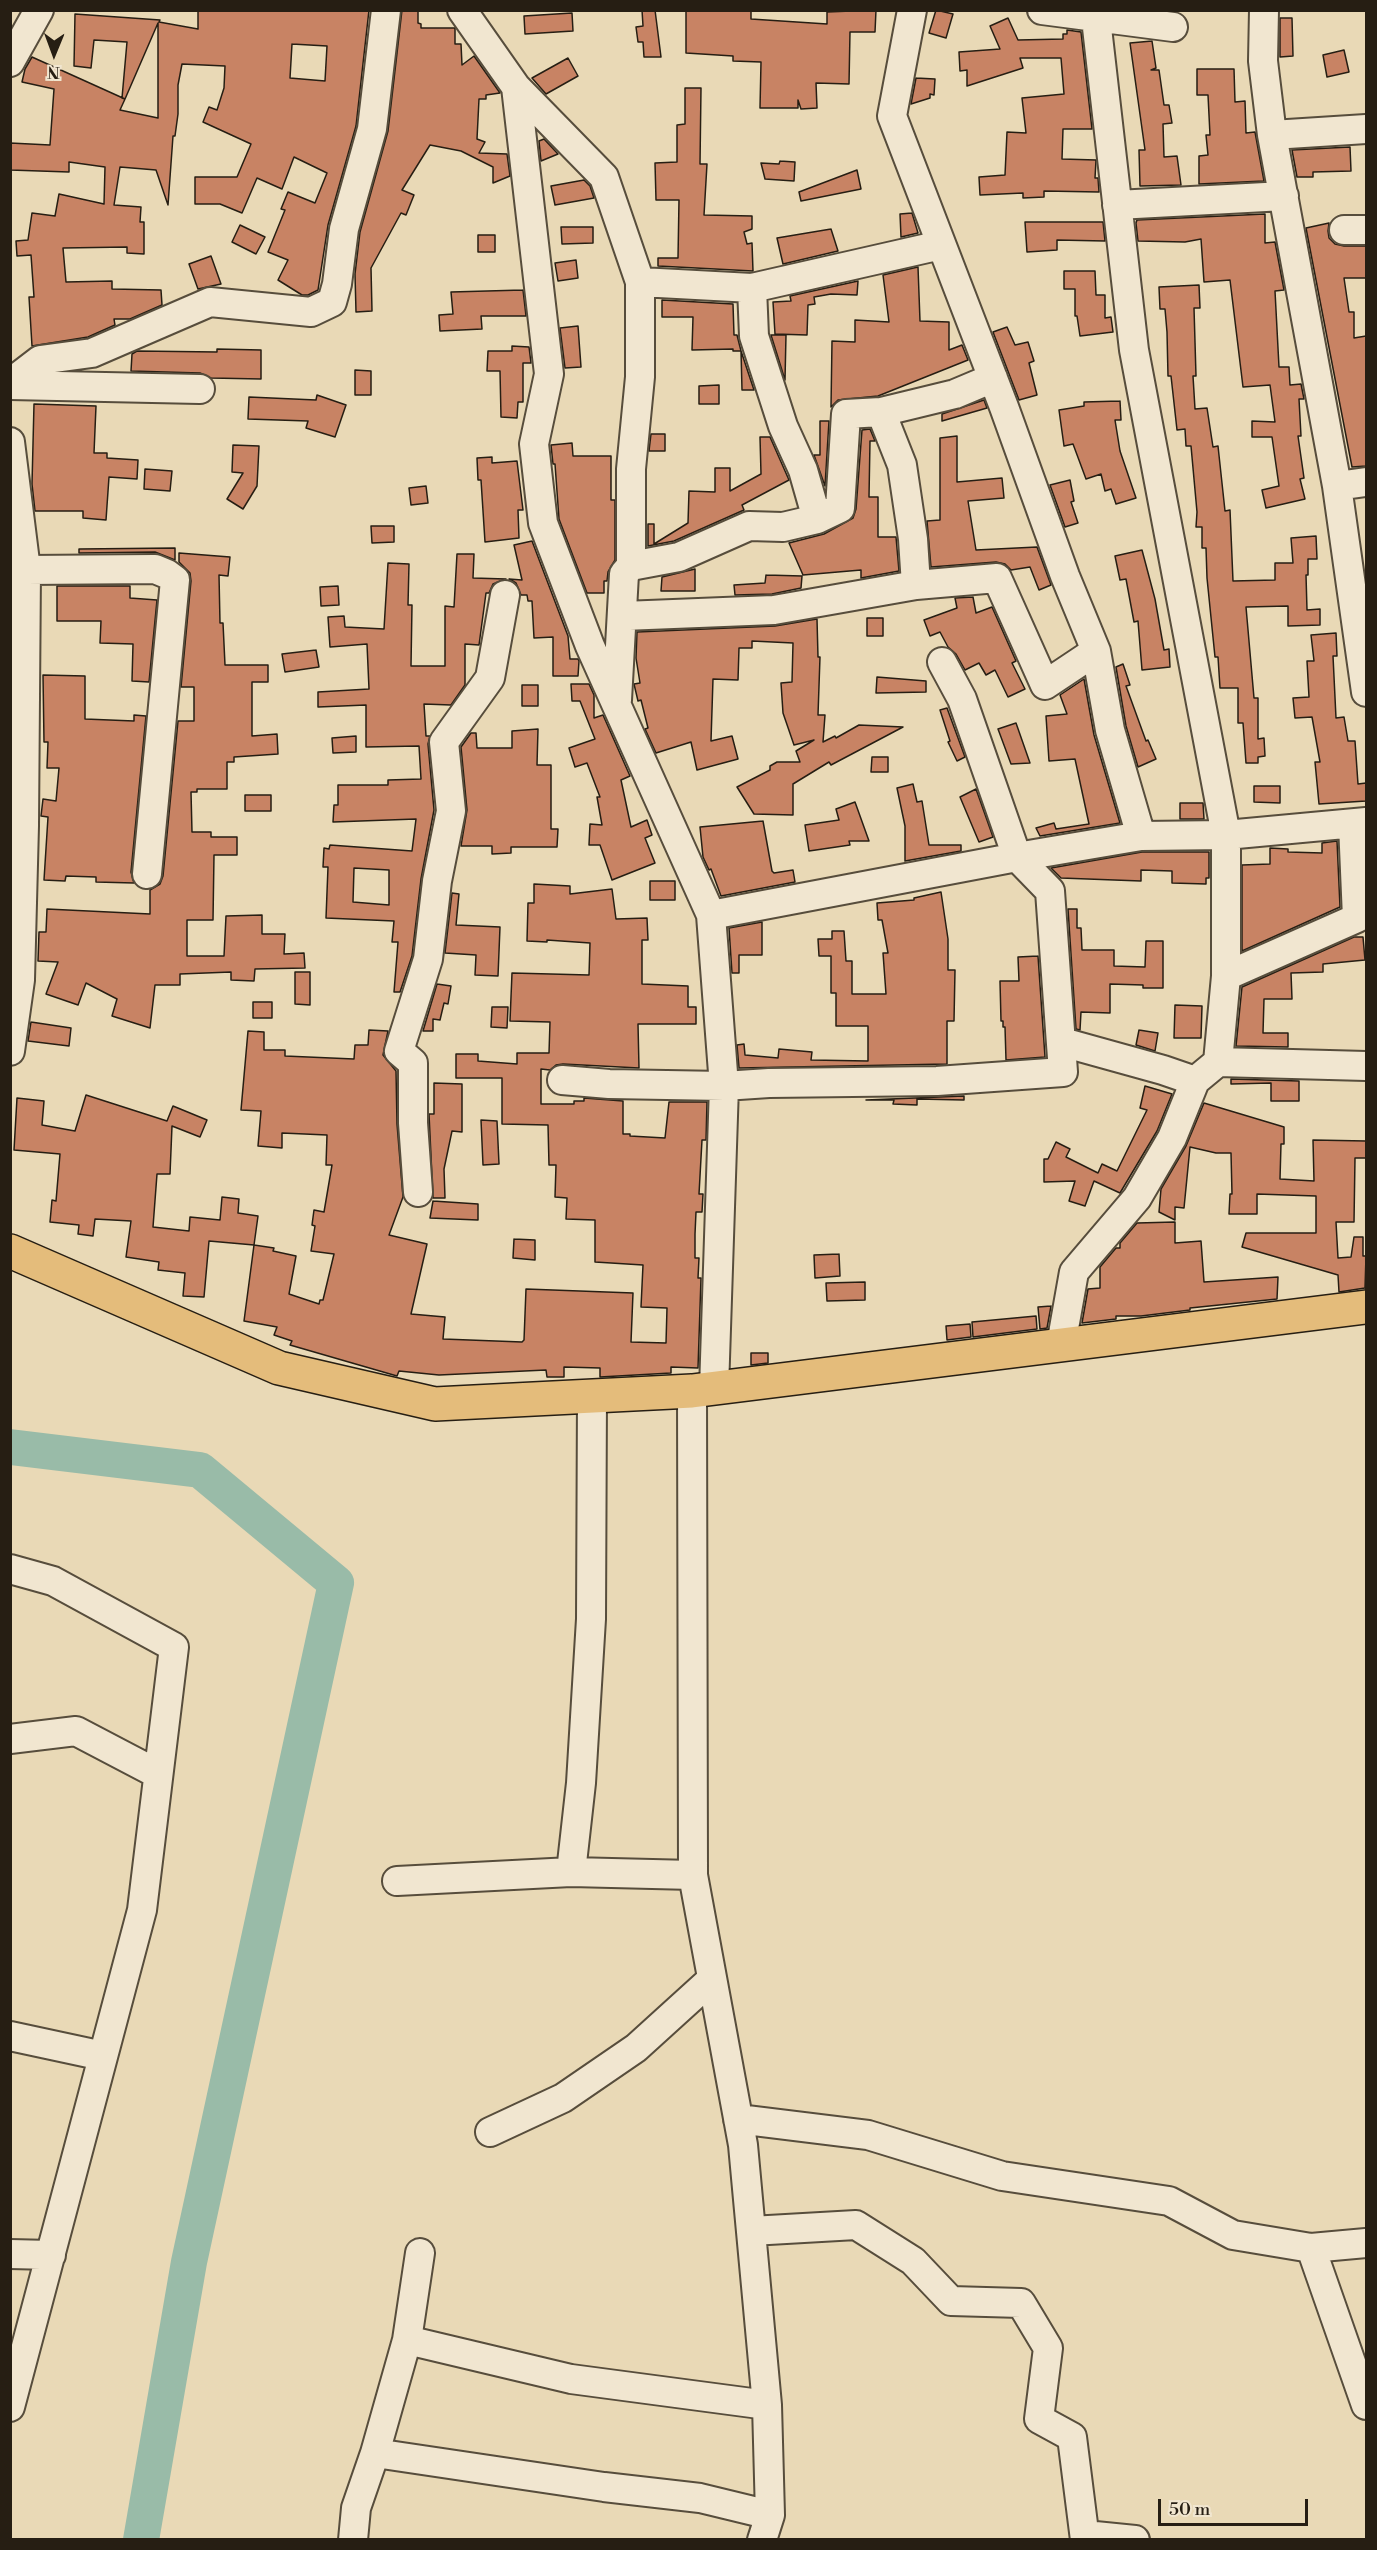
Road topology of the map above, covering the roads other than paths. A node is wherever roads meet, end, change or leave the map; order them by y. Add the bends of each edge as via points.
1 (386, 10) edge
2 (462, 10) edge
3 (912, 10) edge
4 (1042, 10) edge
5 (1264, 10) edge
6 (1096, 19) junction
7 (25, 26) edge
8 (1173, 27) dead end
9 (10, 62) edge
10 (516, 87) junction
11 (1366, 129) edge
12 (1272, 135) junction
13 (1284, 196) junction
14 (1117, 205) junction
15 (941, 245) junction
16 (640, 282) junction
17 (752, 288) junction
18 (993, 378) junction
19 (10, 384) edge
20 (201, 389) dead end
21 (881, 412) junction
22 (10, 442) edge
23 (1366, 482) edge
24 (1337, 486) junction
25 (816, 519) junction
26 (631, 566) junction
27 (26, 570) junction
28 (916, 585) junction
29 (505, 595) dead end
30 (623, 616) junction
31 (1096, 651) junction
32 (942, 662) dead end
33 (1366, 692) edge
34 (617, 705) junction
35 (1360, 823) edge
36 (1226, 835) junction
37 (1140, 836) junction
38 (1017, 857) junction
39 (147, 874) dead end
40 (711, 915) junction
41 (1226, 976) junction
42 (1062, 1042) junction
43 (10, 1051) edge
44 (1218, 1062) junction
45 (1366, 1066) edge
46 (562, 1080) dead end
47 (1195, 1081) junction
48 (724, 1086) junction
49 (418, 1192) dead end
50 (10, 1251) edge
51 (1366, 1307) edge
52 (1061, 1345) junction
53 (703, 1390) junction
54 (592, 1396) junction
55 (10, 1569) edge
56 (10, 1739) edge
57 (158, 1774) junction
58 (571, 1872) junction
59 (693, 1875) junction
60 (397, 1881) dead end
61 (712, 1979) junction
62 (10, 2036) edge
63 (103, 2056) junction
64 (738, 2119) junction
65 (490, 2132) dead end
66 (751, 2231) junction
67 (1366, 2242) edge
68 (1311, 2248) junction
69 (420, 2253) dead end
70 (10, 2254) edge
71 (51, 2255) junction
72 (407, 2340) junction
73 (11, 2400) edge
74 (1366, 2404) edge
75 (767, 2405) junction
76 (375, 2452) junction
77 (766, 2527) edge
78 (1085, 2537) edge
79 (353, 2540) edge
80 (1135, 2540) edge

1 - 19 street via 372,129 344,229 332,302 311,312 210,302 92,353 40,360
2 - 10 street
3 - 15 street via 892,116
4 - 6 street
5 - 12 street via 1263,61
6 - 8 street
6 - 14 street
7 - 9 street
10 - 16 street via 604,177
10 - 34 street via 549,374 534,444 543,523
11 - 12 street
12 - 13 street
13 - 14 street
13 - 24 street
14 - 36 street via 1134,350
15 - 17 street
15 - 18 street
16 - 17 street
16 - 26 street via 640,377 630,469
17 - 25 street via 754,336 783,426 803,470
18 - 21 street via 955,394
18 - 31 street
19 - 20 street
21 - 25 street via 846,414 840,508
21 - 28 street via 902,465
22 - 27 street
23 - 24 street
24 - 33 street
25 - 26 street via 783,528 749,526 680,557
26 - 30 street via 624,573
27 - 39 street via 155,569 175,580
27 - 43 street via 20,980
28 - 30 street via 774,610
28 - 31 street via 997,578 1045,686
29 - 49 street via 490,678 444,742 451,811 437,881 428,959 399,1051 413,1063
30 - 34 street
31 - 37 street via 1110,730
32 - 38 street via 962,699
34 - 40 street
35 - 36 street
35 - 41 street via 1357,918
36 - 37 street
36 - 41 street
37 - 38 street
38 - 40 street
38 - 42 street via 1050,891
40 - 48 street
41 - 44 street
42 - 47 street
42 - 48 street via 1063,1071 938,1081
44 - 45 street
44 - 47 street
46 - 48 street
47 - 52 street via 1172,1138 1137,1198 1074,1272
48 - 53 street
50 - 54 main road via 279,1368 435,1404
51 - 52 main road
52 - 53 main road
53 - 54 main road
53 - 59 street
54 - 58 street via 591,1619
55 - 57 street via 53,1581 174,1647
56 - 57 street via 76,1731
57 - 63 street via 142,1910
58 - 59 street
58 - 60 street
59 - 61 street
61 - 64 street
61 - 65 street via 636,2048 562,2098
62 - 63 street
63 - 71 street
64 - 66 street
64 - 68 street via 868,2135 1002,2176 1169,2201 1233,2235
66 - 75 street
66 - 78 street via 856,2225 913,2261 951,2301 1022,2304 1048,2348 1039,2419 1072,2437
67 - 68 street
68 - 74 street
69 - 72 street
70 - 71 street
71 - 73 street
72 - 75 street via 571,2379
72 - 76 street
75 - 77 street
76 - 77 street via 700,2498
76 - 79 street via 356,2508
78 - 80 street

